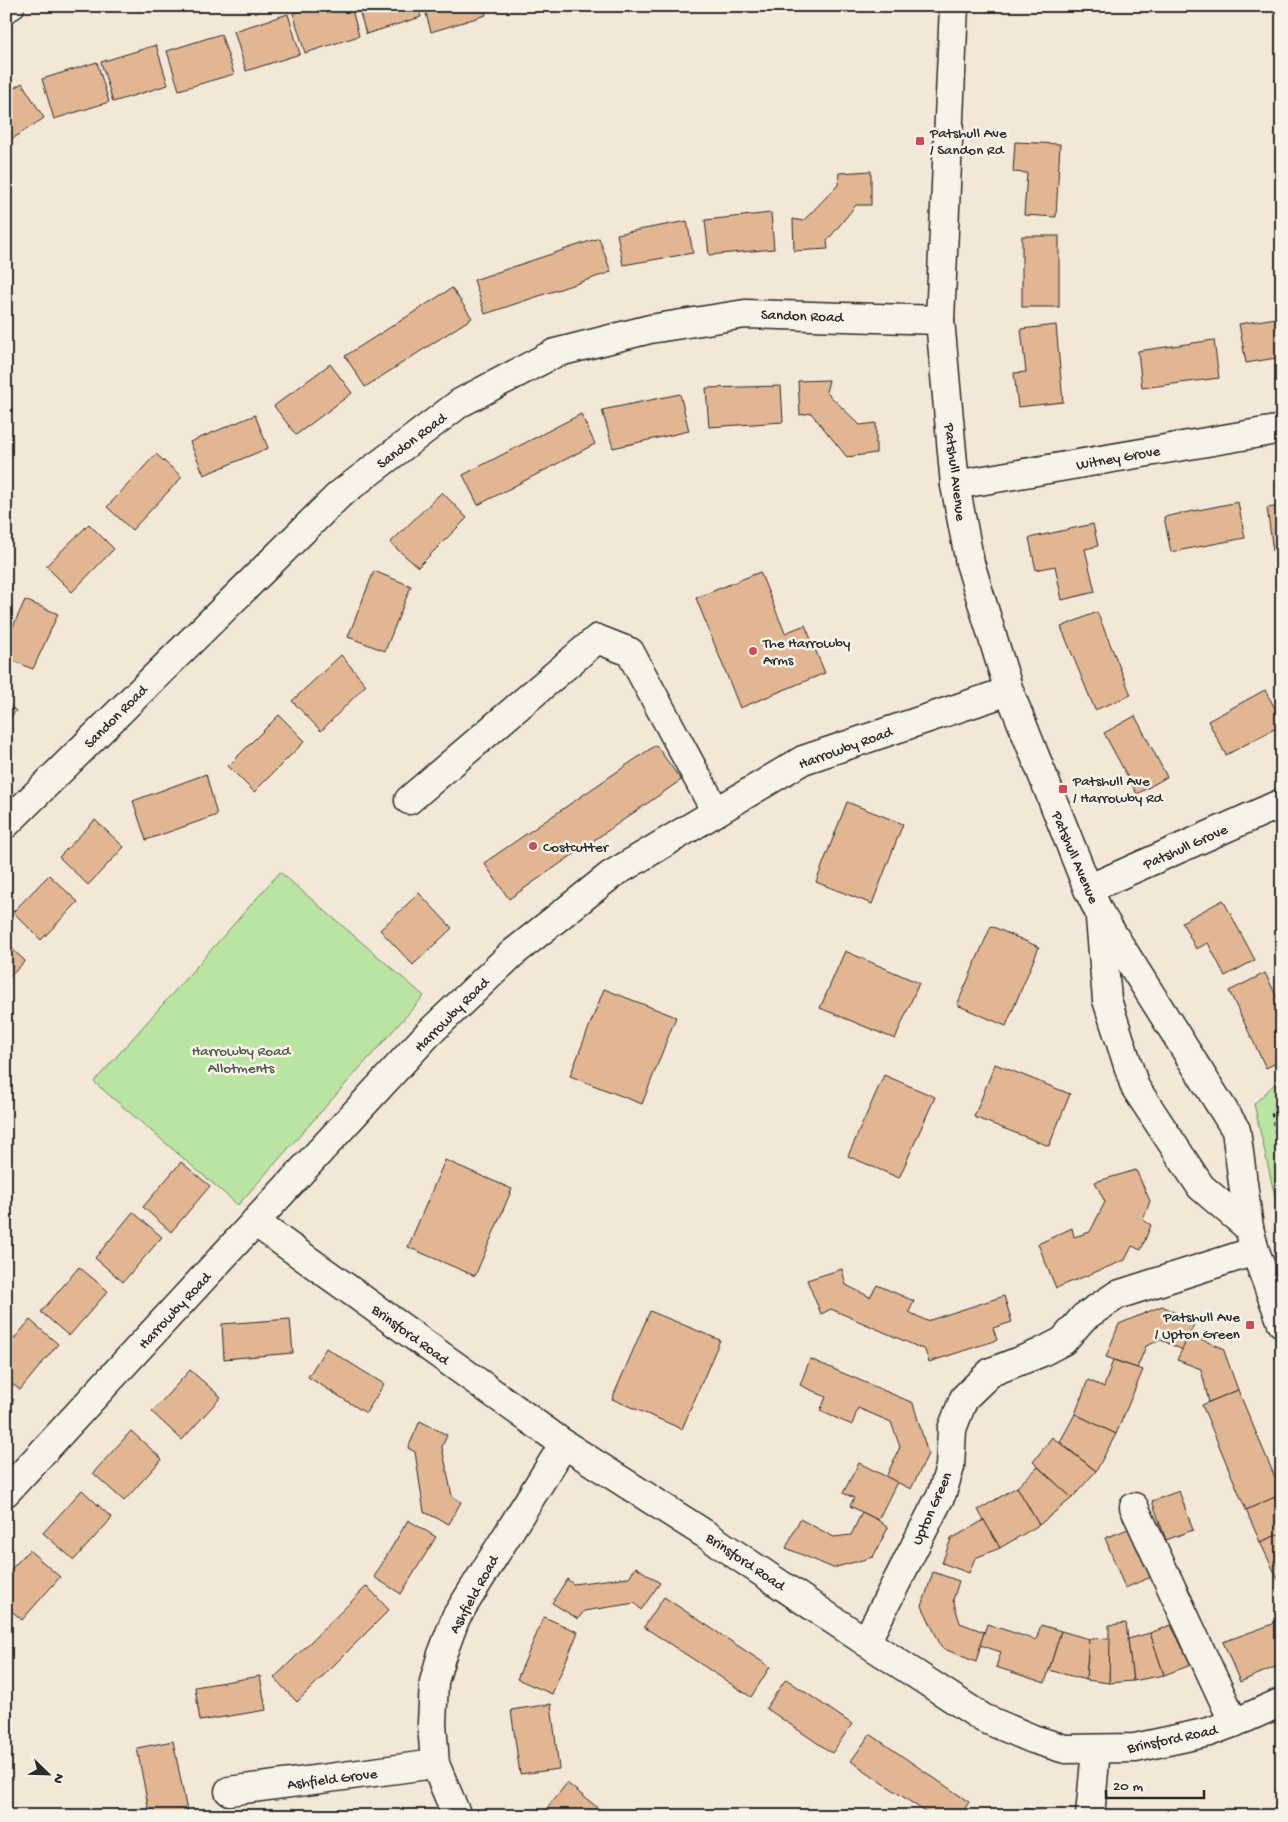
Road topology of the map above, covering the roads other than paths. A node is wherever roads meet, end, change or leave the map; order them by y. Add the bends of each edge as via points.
1 (954, 6) edge
2 (940, 320) junction
3 (1282, 429) edge
4 (955, 485) junction
5 (1009, 691) junction
6 (409, 800) dead end
7 (1282, 803) edge
8 (716, 812) junction
9 (6, 824) edge
10 (1088, 889) junction
11 (1100, 914) junction
12 (255, 1222) junction
13 (1252, 1240) junction
14 (1282, 1323) edge
15 (564, 1444) junction
16 (6, 1492) edge
17 (1134, 1507) dead end
18 (866, 1642) junction
19 (1282, 1702) edge
20 (1234, 1723) junction
21 (1096, 1749) junction
22 (435, 1764) junction
23 (229, 1791) dead end
24 (457, 1816) edge
25 (1090, 1816) edge

1 - 2 street, Patshull Avenue
2 - 4 street, Patshull Avenue
2 - 9 street, Sandon Road via 745,314 650,329 555,353 460,402 339,494
3 - 4 street, Witney Grove
4 - 5 street, Patshull Avenue via 970,563
5 - 8 street, Harrowby Road via 803,760
5 - 10 street, Patshull Avenue
6 - 8 street via 597,639 630,652
7 - 10 street, Patshull Grove
8 - 12 street, Harrowby Road via 610,875 513,953 428,1034
10 - 11 street, Patshull Avenue
11 - 13 street, Patshull Avenue via 1236,1130
11 - 13 street, Patshull Avenue via 1107,1000 1135,1087 1201,1188
12 - 15 street, Brinsford Road
12 - 16 street, Harrowby Road
13 - 14 street, Patshull Avenue
13 - 18 street, Upton Green via 1117,1295 1084,1317 1062,1340 1040,1353 991,1372 964,1398 952,1428 950,1467 942,1493
15 - 18 street, Brinsford Road
15 - 22 street, Ashfield Road via 456,1617 434,1682
17 - 20 street
18 - 21 street, Brinsford Road via 984,1718 1065,1749
19 - 20 street, Brinsford Road
20 - 21 street, Brinsford Road via 1135,1748
21 - 25 street
22 - 23 street, Ashfield Grove
22 - 24 street, Ashfield Road

